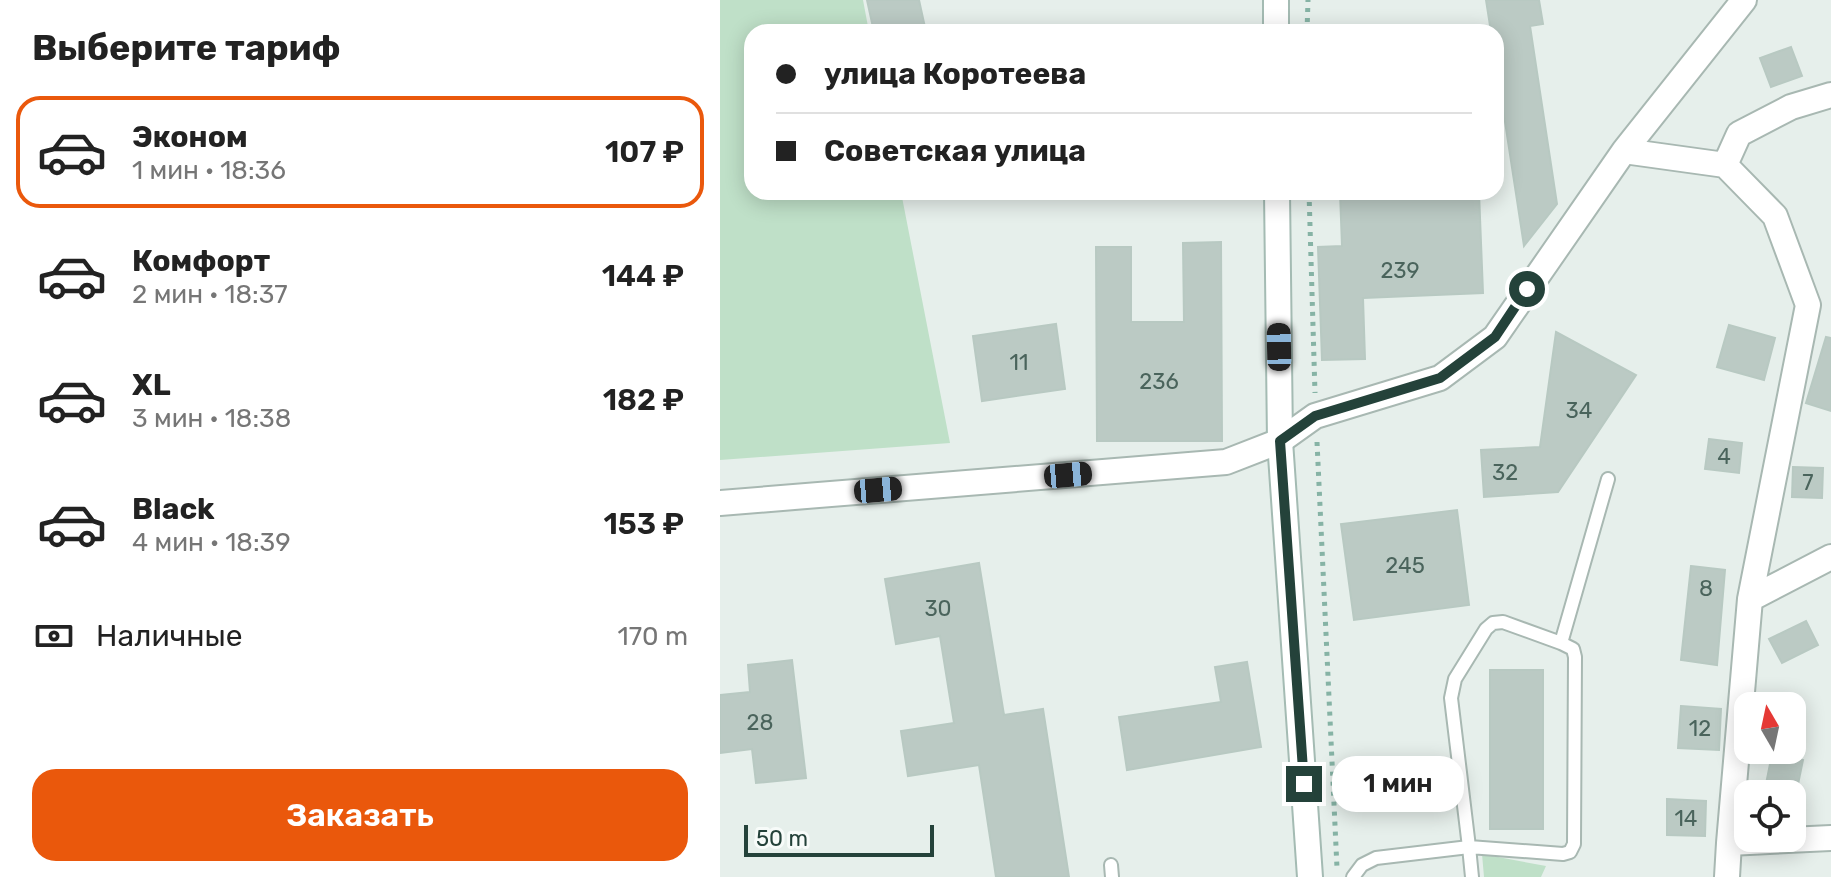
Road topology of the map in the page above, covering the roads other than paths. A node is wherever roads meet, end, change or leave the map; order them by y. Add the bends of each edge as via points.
1 (1276, 0) edge
2 (1744, 0) edge
3 (1276, 24) edge
4 (1831, 95) edge
5 (1624, 151) junction
6 (1725, 165) junction
7 (1277, 200) edge
8 (1280, 441) junction
9 (1608, 479) dead end
10 (720, 503) edge
11 (1831, 557) edge
12 (1750, 599) junction
13 (1561, 643) junction
14 (1831, 838) edge
15 (1729, 843) junction
16 (1469, 847) junction
17 (1310, 877) edge
18 (1353, 877) edge
19 (1472, 877) edge
20 (1727, 877) edge

1 - 3 street
2 - 5 street
4 - 6 street via 1791,107 1739,134
5 - 6 street
5 - 8 street via 1495,337 1440,378 1315,416
6 - 12 street via 1775,216 1808,305
7 - 8 street
8 - 10 street via 1226,462
8 - 17 street
9 - 13 lane
11 - 12 street
12 - 15 street
13 - 16 lane via 1493,623 1455,679 1451,698
13 - 16 lane via 1573,649 1575,657 1574,844 1563,854
14 - 15 street
15 - 20 street
16 - 18 lane via 1376,858
16 - 19 lane

